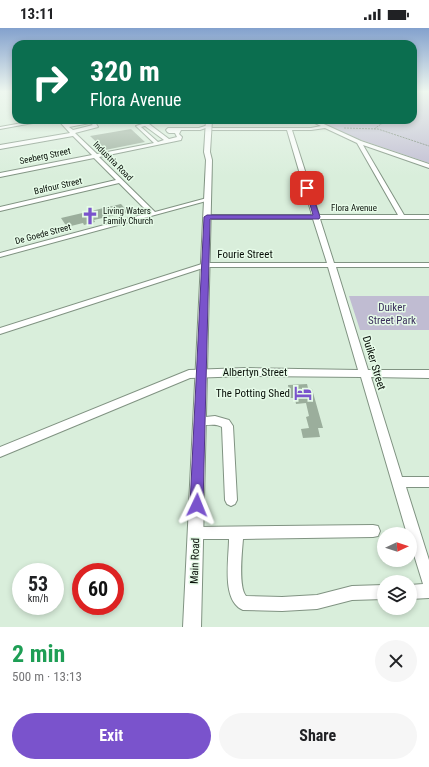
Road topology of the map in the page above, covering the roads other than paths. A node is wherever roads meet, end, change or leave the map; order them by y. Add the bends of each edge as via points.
1 (23, 124) edge
2 (78, 124) edge
3 (94, 124) edge
4 (146, 124) joint
5 (163, 124) edge
6 (209, 124) edge
7 (211, 124) edge
8 (211, 124) edge
9 (224, 124) edge
10 (317, 124) edge
11 (66, 126) joint
12 (0, 128) edge
13 (324, 128) junction
14 (289, 129) junction
15 (178, 131) junction
16 (73, 133) junction
17 (208, 135) junction
18 (168, 141) junction
19 (359, 142) junction
20 (157, 143) junction
21 (0, 147) edge
22 (94, 155) junction
23 (209, 160) junction
24 (429, 166) edge
25 (0, 175) edge
26 (120, 181) junction
27 (208, 200) junction
28 (0, 209) edge
29 (153, 214) junction
30 (207, 217) junction
31 (316, 217) junction
32 (402, 217) junction
33 (429, 217) edge
34 (0, 254) edge
35 (331, 265) junction
36 (205, 266) junction
37 (429, 266) edge
38 (0, 331) edge
39 (201, 372) junction
40 (365, 373) junction
41 (429, 374) edge
42 (200, 421) junction
43 (0, 452) edge
44 (398, 482) junction
45 (429, 482) edge
46 (230, 500) dead end
47 (373, 530) dead end
48 (196, 533) junction
49 (236, 533) junction
50 (429, 582) edge
51 (429, 591) edge
52 (377, 592) edge
53 (417, 592) edge
54 (192, 627) edge

1 - 12 street
2 - 11 street
3 - 16 street via 96,126
4 - 18 street
4 - 20 street via 138,126
5 - 15 street
6 - 15 street
7 - 17 main road, Main Road
8 - 23 main road, Main Road via 212,152
9 - 14 street
10 - 13 street
11 - 16 street, Industria Road
13 - 14 street
13 - 19 street
14 - 31 street, Duiker Street
15 - 17 street via 198,129
15 - 18 street via 177,135 180,138
16 - 21 street
16 - 22 street, Industria Road
17 - 23 main road, Main Road
18 - 20 street, Seeberg Street
19 - 24 street
19 - 32 street
20 - 22 street, Seeberg Street
22 - 25 street, Seeberg Street
22 - 26 street, Industria Road
23 - 27 main road, Main Road
26 - 28 street, Balfour Street
26 - 29 street, Industria Road
27 - 29 street, De Goede Street
27 - 30 main road, Main Road
29 - 34 street, De Goede Street
30 - 31 street, Flora Avenue
30 - 36 main road, Main Road
31 - 32 street, Flora Avenue
31 - 35 street, Duiker Street
32 - 33 street, Flora Avenue
35 - 36 street, Fourie Street
35 - 37 street, Fourie Street
35 - 40 street, Duiker Street
36 - 38 street, Fourie Street
36 - 39 main road, Main Road
39 - 40 street, Albertyn Street
39 - 42 main road, Main Road
39 - 43 street, Albertyn Street via 182,377
40 - 41 street, Albertyn Street
40 - 44 street, Duiker Street
42 - 46 street via 221,421 227,426
42 - 48 main road, Main Road
44 - 45 street
44 - 50 street, Duiker Street
47 - 49 street
48 - 49 street
48 - 54 main road, Main Road
49 - 52 street via 235,581 237,596 243,603 317,602 352,593
51 - 53 street

